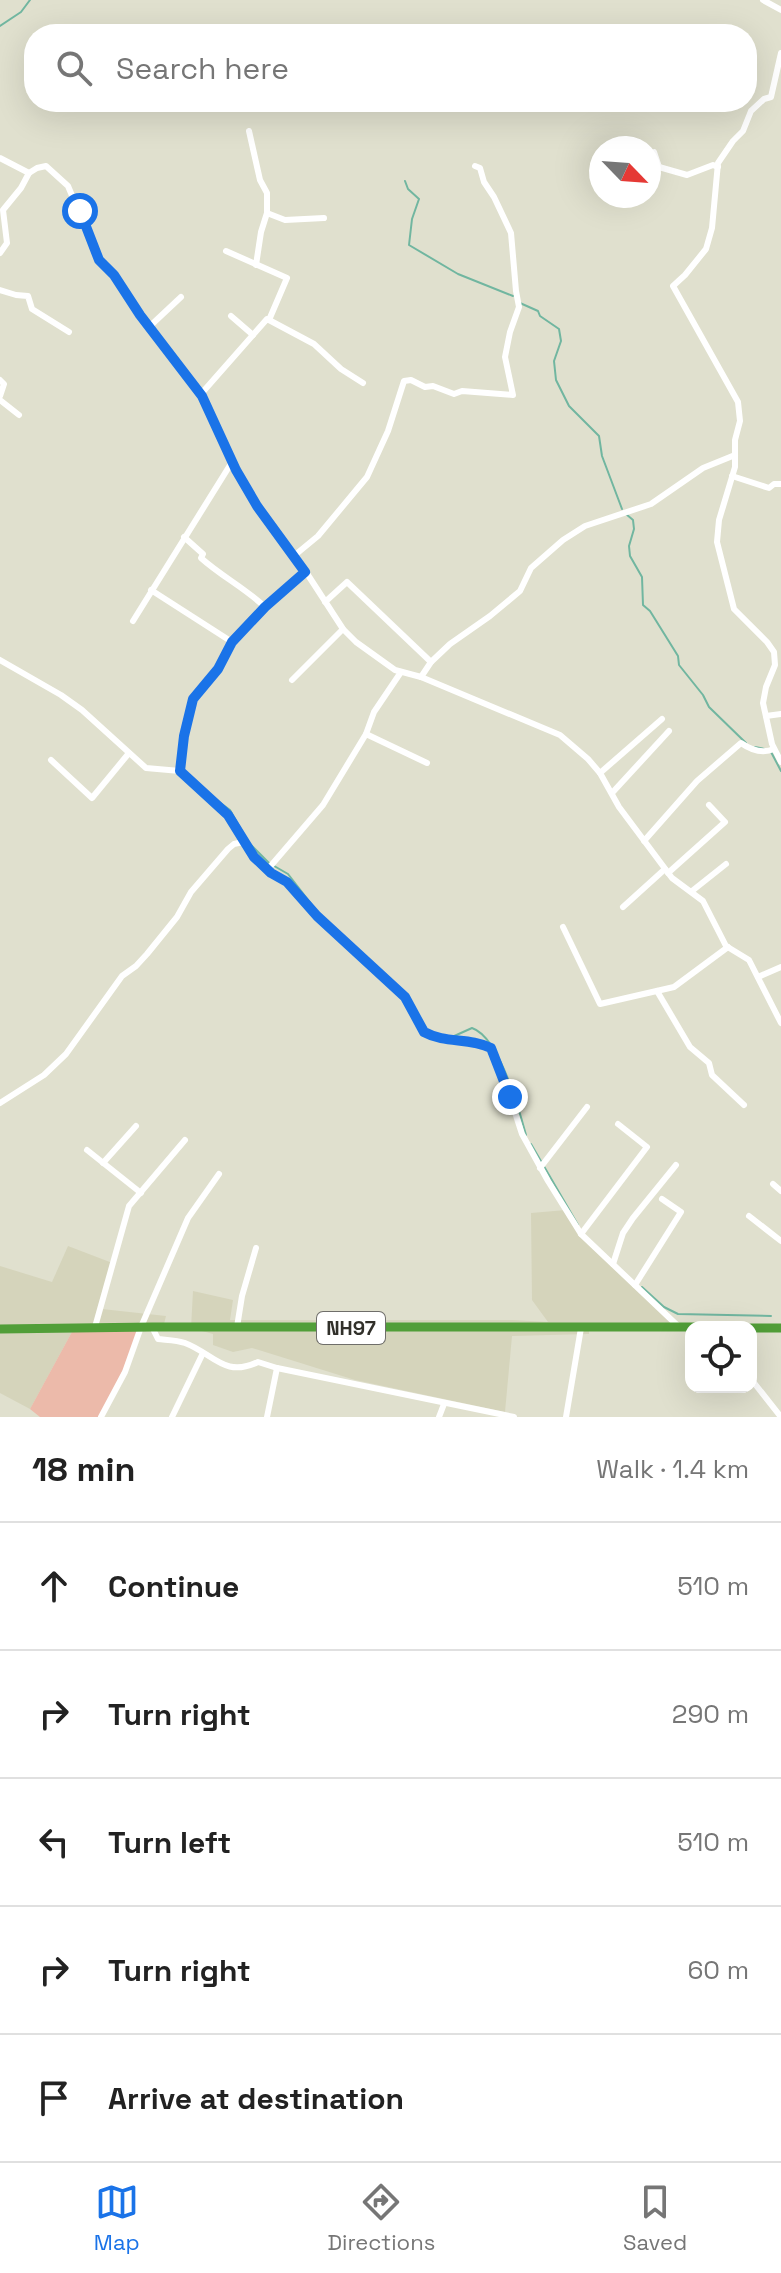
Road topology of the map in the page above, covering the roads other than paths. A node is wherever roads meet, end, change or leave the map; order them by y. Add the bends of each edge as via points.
1 (763, 0) edge
2 (781, 10) edge
3 (781, 53) edge
4 (757, 105) edge
5 (751, 112) edge
6 (249, 131) dead end
7 (0, 158) edge
8 (475, 166) dead end
9 (718, 167) junction
10 (661, 168) edge
11 (29, 173) junction
12 (267, 213) junction
13 (324, 218) dead end
14 (226, 251) dead end
15 (0, 253) edge
16 (256, 265) junction
17 (0, 290) edge
18 (181, 297) dead end
19 (231, 316) dead end
20 (269, 320) junction
21 (149, 327) junction
22 (69, 332) dead end
23 (253, 335) junction
24 (0, 380) edge
25 (363, 383) dead end
26 (201, 394) junction
27 (0, 398) edge
28 (19, 415) dead end
29 (735, 455) junction
30 (232, 462) junction
31 (732, 476) junction
32 (781, 484) edge
33 (184, 537) junction
34 (295, 555) junction
35 (305, 572) junction
36 (151, 590) junction
37 (325, 602) junction
38 (265, 607) junction
39 (133, 621) dead end
40 (343, 629) junction
41 (232, 642) junction
42 (0, 660) edge
43 (431, 662) junction
44 (401, 672) junction
45 (421, 677) junction
46 (292, 680) dead end
47 (781, 714) edge
48 (766, 716) junction
49 (662, 719) dead end
50 (669, 731) dead end
51 (366, 734) junction
52 (774, 749) junction
53 (129, 753) junction
54 (51, 760) dead end
55 (781, 762) edge
56 (427, 763) dead end
57 (180, 771) junction
58 (600, 773) junction
59 (612, 793) junction
60 (709, 805) dead end
61 (644, 841) junction
62 (243, 842) junction
63 (726, 864) dead end
64 (268, 869) junction
65 (667, 871) junction
66 (692, 891) junction
67 (623, 907) dead end
68 (563, 927) dead end
69 (728, 947) junction
70 (781, 967) edge
71 (758, 977) junction
72 (657, 991) junction
73 (781, 1023) edge
74 (0, 1103) edge
75 (744, 1105) dead end
76 (587, 1107) dead end
77 (618, 1124) dead end
78 (136, 1126) dead end
79 (185, 1140) dead end
80 (87, 1150) dead end
81 (103, 1163) junction
82 (676, 1165) dead end
83 (540, 1168) junction
84 (219, 1174) dead end
85 (773, 1184) dead end
86 (781, 1191) edge
87 (141, 1193) junction
88 (662, 1199) dead end
89 (749, 1216) dead end
90 (581, 1234) junction
91 (781, 1241) edge
92 (256, 1248) dead end
93 (613, 1264) junction
94 (635, 1285) junction
95 (678, 1326) junction
96 (685, 1326) edge
97 (95, 1327) junction
98 (141, 1327) junction
99 (152, 1327) junction
100 (237, 1327) junction
101 (581, 1328) junction
102 (757, 1328) edge
103 (781, 1328) edge
104 (0, 1329) edge
105 (203, 1353) junction
106 (277, 1368) junction
107 (757, 1387) edge
108 (444, 1404) junction
109 (495, 1416) edge
110 (101, 1417) edge
111 (172, 1417) edge
112 (267, 1417) edge
113 (439, 1417) edge
114 (514, 1417) edge
115 (566, 1417) edge
116 (781, 1417) edge

1 - 2 street
3 - 4 street via 771,97
5 - 9 street
6 - 12 street via 267,193
7 - 11 street
8 - 34 street via 511,233 519,307 505,357 513,395 454,394 404,381 367,477 318,536
9 - 10 street via 687,175
9 - 29 street via 706,249 673,286 738,402
11 - 15 street via 3,210 7,243
11 - 21 street via 46,166 68,186 99,260
12 - 13 street via 285,220
12 - 16 street
14 - 16 street
16 - 20 street via 287,278
17 - 22 street via 28,296 32,309
18 - 21 street
19 - 23 street
20 - 23 street
20 - 25 street via 314,344
21 - 26 street
23 - 26 street
24 - 27 street
26 - 30 street
27 - 28 street
29 - 31 street
29 - 43 street via 703,468 651,504 585,526 563,540 531,568 520,591
30 - 33 street
30 - 34 street
31 - 32 street via 769,488
31 - 48 street via 717,542 734,609 774,652 763,703
33 - 36 street
33 - 38 street via 220,575
34 - 35 street
35 - 37 street
35 - 38 street
36 - 39 street
36 - 41 street
37 - 40 street
37 - 43 street via 347,582
38 - 41 street
40 - 44 street
40 - 46 street
41 - 57 street via 193,699
42 - 53 street via 82,710
43 - 45 street
44 - 45 street
44 - 51 street
45 - 58 street via 560,735
47 - 48 street
48 - 52 street
49 - 58 street
50 - 59 street
51 - 56 street
51 - 64 street via 323,805
52 - 55 street
52 - 61 street via 752,750 741,743 697,781
53 - 54 street via 92,798
53 - 57 street via 146,768
57 - 62 street via 228,815
58 - 59 street
59 - 61 street
60 - 65 street via 725,822
61 - 65 street
62 - 64 street
62 - 74 street via 228,849 191,892 177,917 122,976 66,1054
63 - 66 street
64 - 83 street via 405,997 424,1032 491,1048
65 - 66 street
65 - 67 street
66 - 69 street
68 - 72 street via 600,1004
69 - 71 street via 749,960
69 - 72 street via 674,987
70 - 71 street
71 - 73 street
72 - 75 street via 690,1047
76 - 83 street
77 - 90 street via 647,1147
78 - 81 street
79 - 87 street
80 - 81 street
81 - 87 street
82 - 93 street via 628,1225
83 - 90 street
84 - 98 street via 188,1218
85 - 86 street
87 - 97 street via 129,1206
88 - 94 street via 681,1212
89 - 91 street
90 - 93 street
92 - 100 street
93 - 94 street
94 - 95 street
95 - 96 highway, NH97
95 - 101 highway, NH97
97 - 98 highway, NH97
97 - 104 highway, NH97
98 - 99 highway, NH97
98 - 110 street
99 - 100 highway, NH97
99 - 105 street via 158,1339
100 - 101 highway, NH97
101 - 115 street
102 - 103 highway
105 - 106 street via 233,1368 258,1362
105 - 111 street
106 - 108 street
106 - 112 street
107 - 116 street
108 - 109 street
108 - 113 street
109 - 114 street

